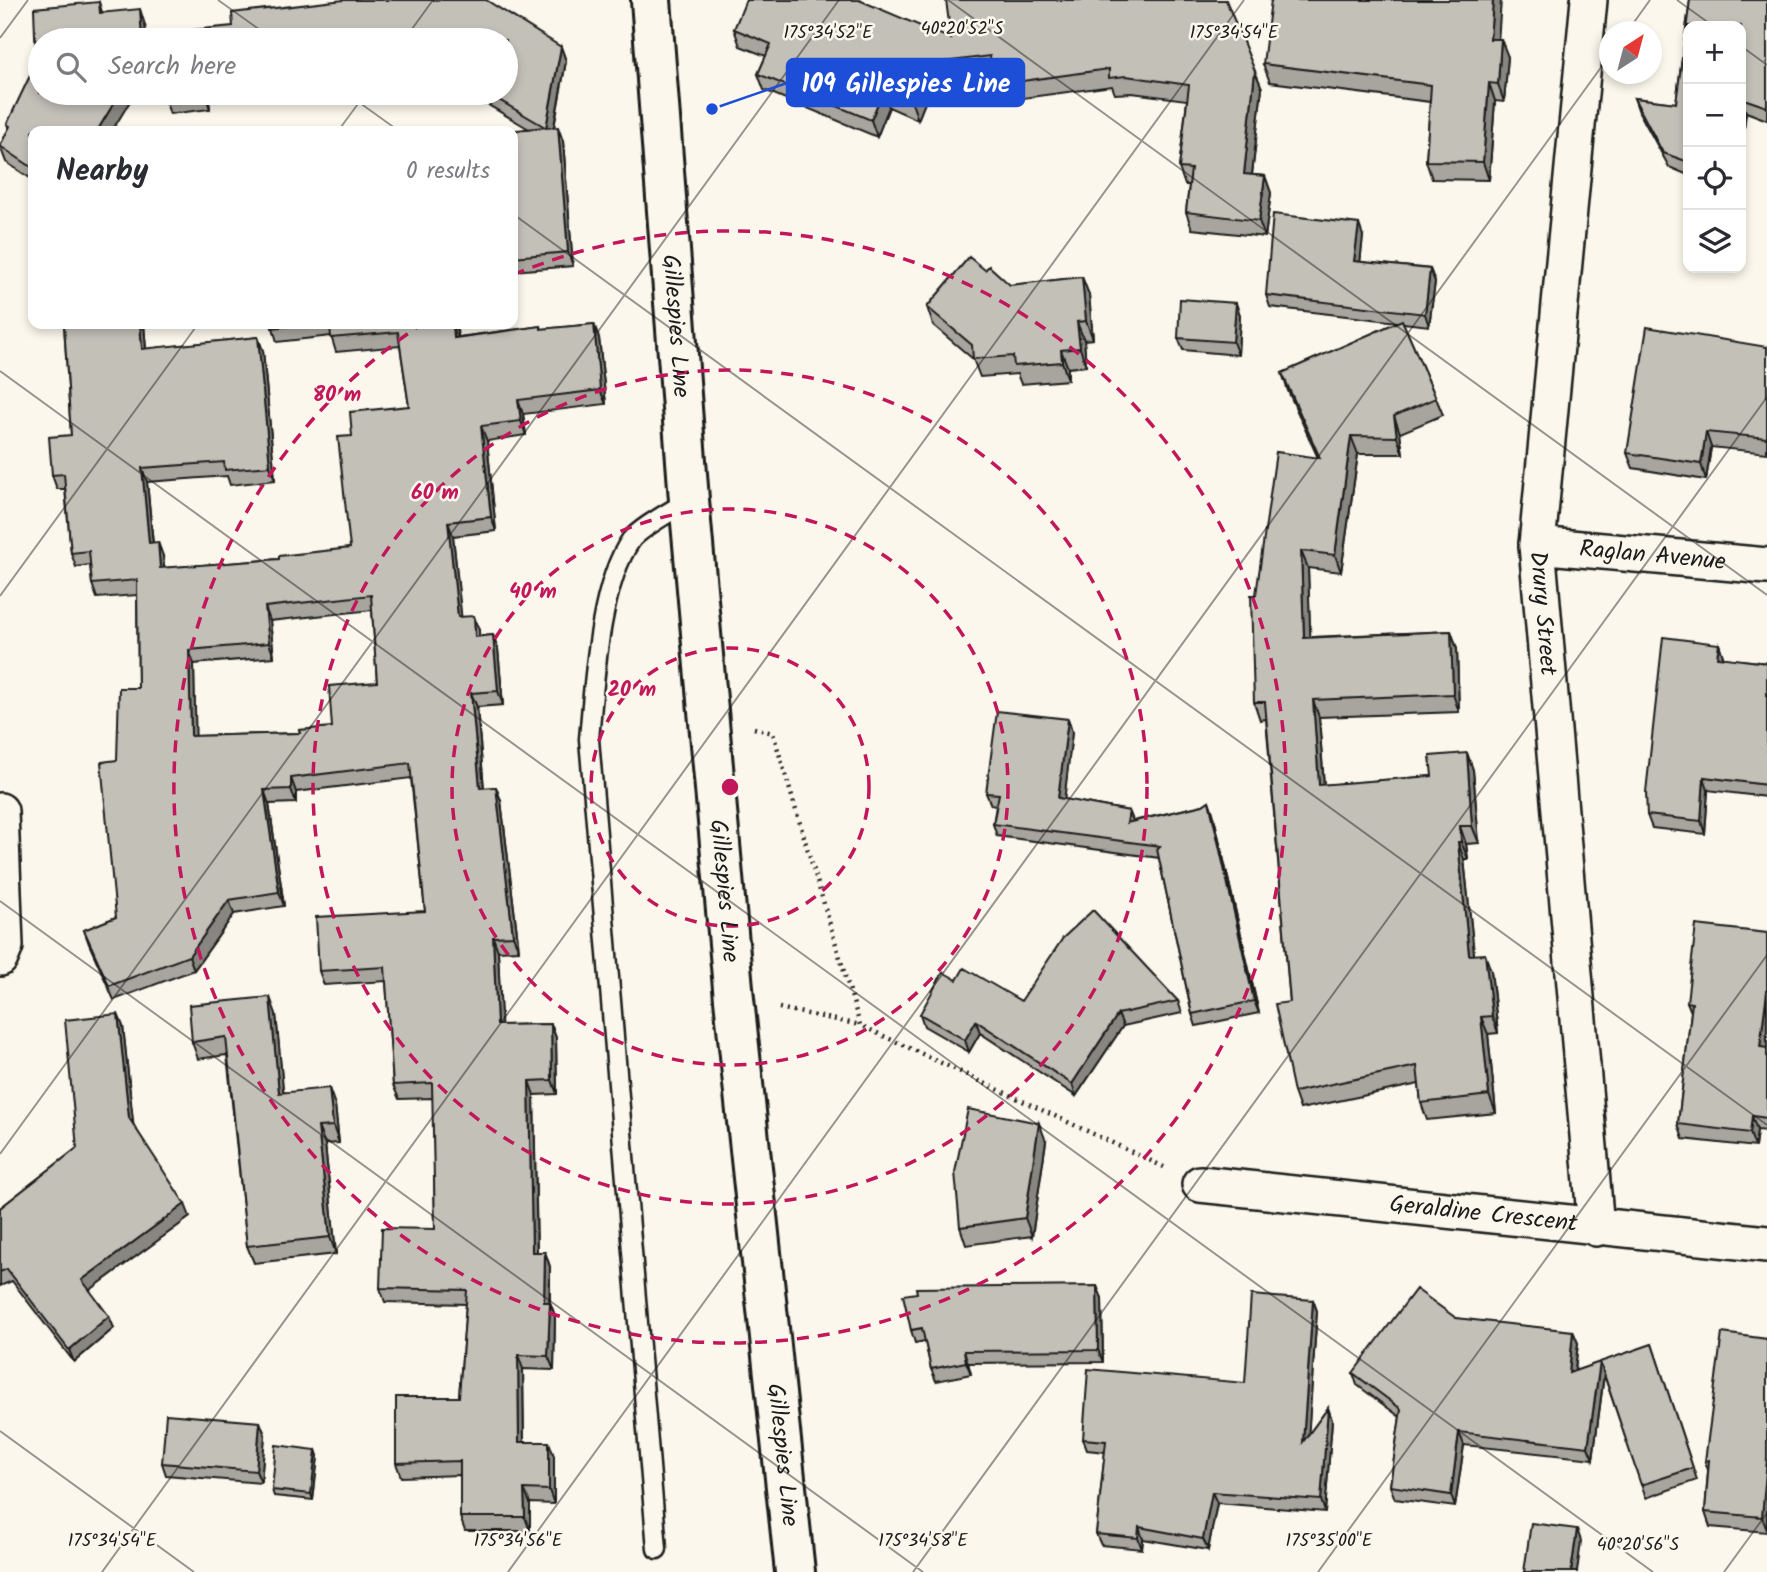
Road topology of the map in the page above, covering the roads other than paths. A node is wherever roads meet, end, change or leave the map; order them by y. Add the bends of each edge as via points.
1 (651, 0) edge
2 (1589, 0) edge
3 (689, 500) junction
4 (1537, 545) junction
5 (1767, 566) edge
6 (0, 811) edge
7 (0, 958) edge
8 (1199, 1184) road end
9 (1596, 1228) junction
10 (1767, 1244) edge
11 (657, 1549) dead end
12 (795, 1572) edge

1 - 3 street, Gillespies Line
2 - 4 street, Drury Street
3 - 11 lane via 632,538 616,572 602,631 589,739
3 - 12 street, Gillespies Line via 734,999
4 - 5 street, Raglan Avenue
4 - 9 street, Drury Street
6 - 7 street via 5,946
8 - 9 street, Geraldine Crescent
9 - 10 street, Geraldine Crescent

